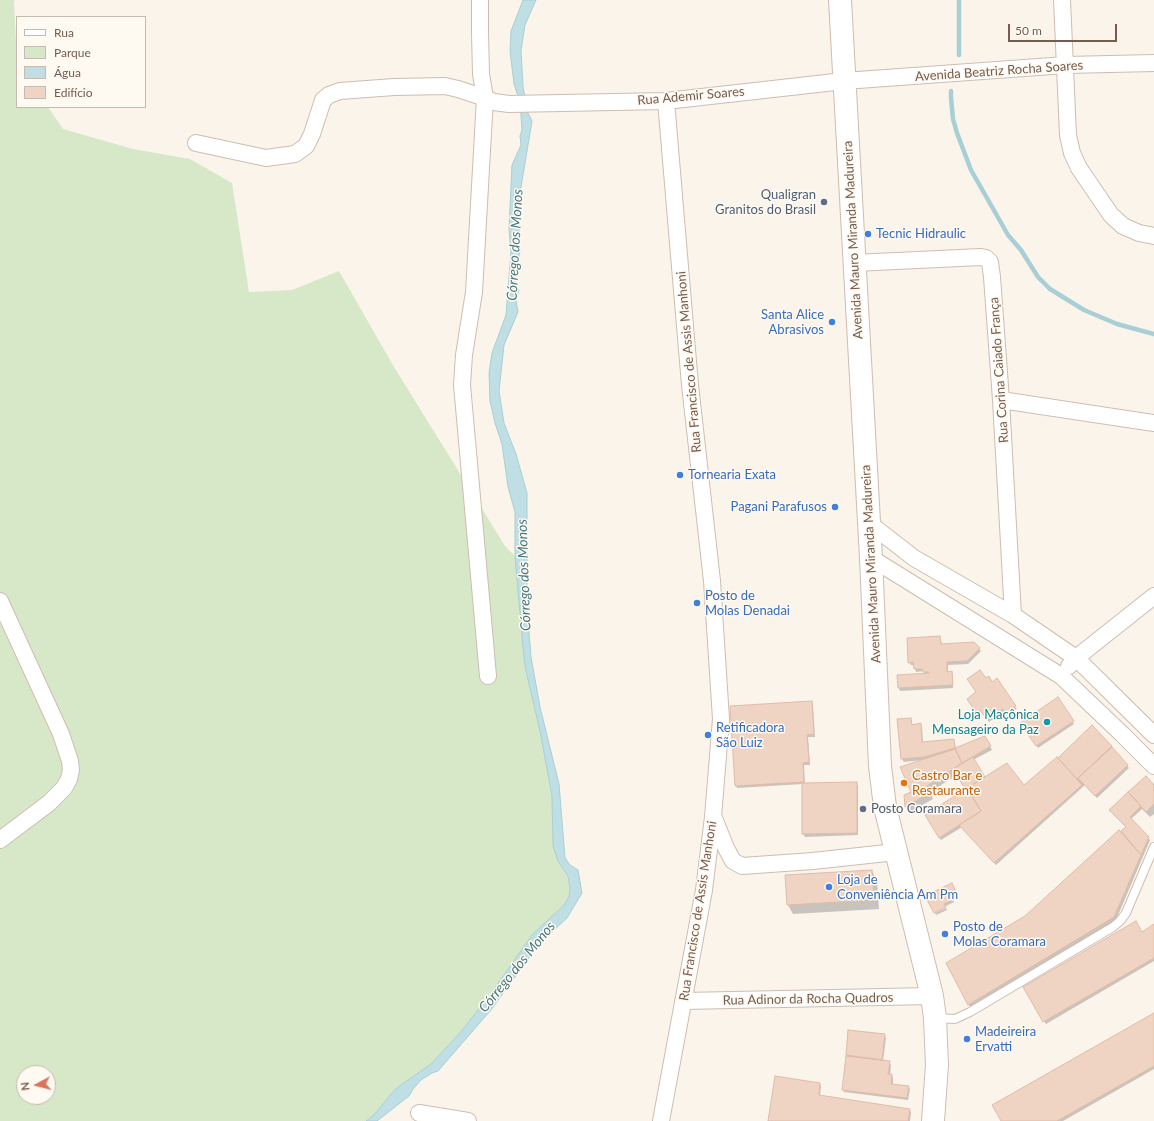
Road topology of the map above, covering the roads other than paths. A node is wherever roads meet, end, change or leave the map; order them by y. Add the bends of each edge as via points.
1 (480, 0) edge
2 (840, 0) edge
3 (1062, 0) edge
4 (1154, 63) edge
5 (1066, 65) junction
6 (844, 81) junction
7 (485, 98) junction
8 (666, 101) junction
9 (196, 143) dead end
10 (1154, 236) edge
11 (854, 263) junction
12 (1001, 400) junction
13 (1154, 423) edge
14 (869, 523) junction
15 (871, 558) junction
16 (1154, 596) edge
17 (0, 601) edge
18 (1013, 615) junction
19 (1076, 658) junction
20 (488, 676) dead end
21 (1061, 676) junction
22 (1154, 735) edge
23 (1154, 766) edge
24 (713, 816) junction
25 (0, 840) edge
26 (1154, 847) edge
27 (896, 852) junction
28 (932, 996) junction
29 (683, 1001) junction
30 (935, 1018) junction
31 (419, 1113) dead end
32 (468, 1121) edge
33 (661, 1121) edge
34 (933, 1121) edge

1 - 7 street via 481,74
2 - 6 main road, Avenida Mauro Miranda Madureira
3 - 5 street
4 - 5 street, Avenida Beatriz Rocha Soares
5 - 6 street, Avenida Beatriz Rocha Soares
5 - 10 street via 1068,135 1079,168 1111,215 1123,226
6 - 8 street, Rua Ademir Soares
6 - 11 main road, Avenida Mauro Miranda Madureira
7 - 8 street, Rua Ademir Soares via 509,104
7 - 9 street, Rua Ademir Soares via 445,86 340,91 323,100 306,146 295,154 266,158
7 - 20 street via 474,292 462,385
8 - 24 street, Rua Francisco de Assis Manhoni via 690,385 712,589 720,719
11 - 12 street, Rua Corina Caiado França via 986,258 990,262 992,277
11 - 14 main road, Avenida Mauro Miranda Madureira
12 - 13 street
12 - 18 street, Rua Corina Caiado França
14 - 15 main road, Avenida Mauro Miranda Madureira
14 - 18 street via 914,558
15 - 21 street
15 - 27 main road, Avenida Mauro Miranda Madureira via 880,766 885,807
16 - 19 street
17 - 25 street via 61,734 71,770 64,788 49,803
18 - 19 street
19 - 21 street
19 - 22 street
21 - 23 street
24 - 27 street via 733,861 742,866
24 - 29 street, Rua Francisco de Assis Manhoni via 704,890
26 - 30 lane via 1126,913 1117,924 970,1012 955,1019
27 - 28 main road, Avenida Mauro Miranda Madureira
28 - 29 street, Rua Adinor da Rocha Quadros
28 - 30 main road, Avenida Mauro Miranda Madureira
29 - 33 street, Rua Francisco de Assis Manhoni
30 - 34 main road, Avenida Mauro Miranda Madureira via 938,1065
31 - 32 street

